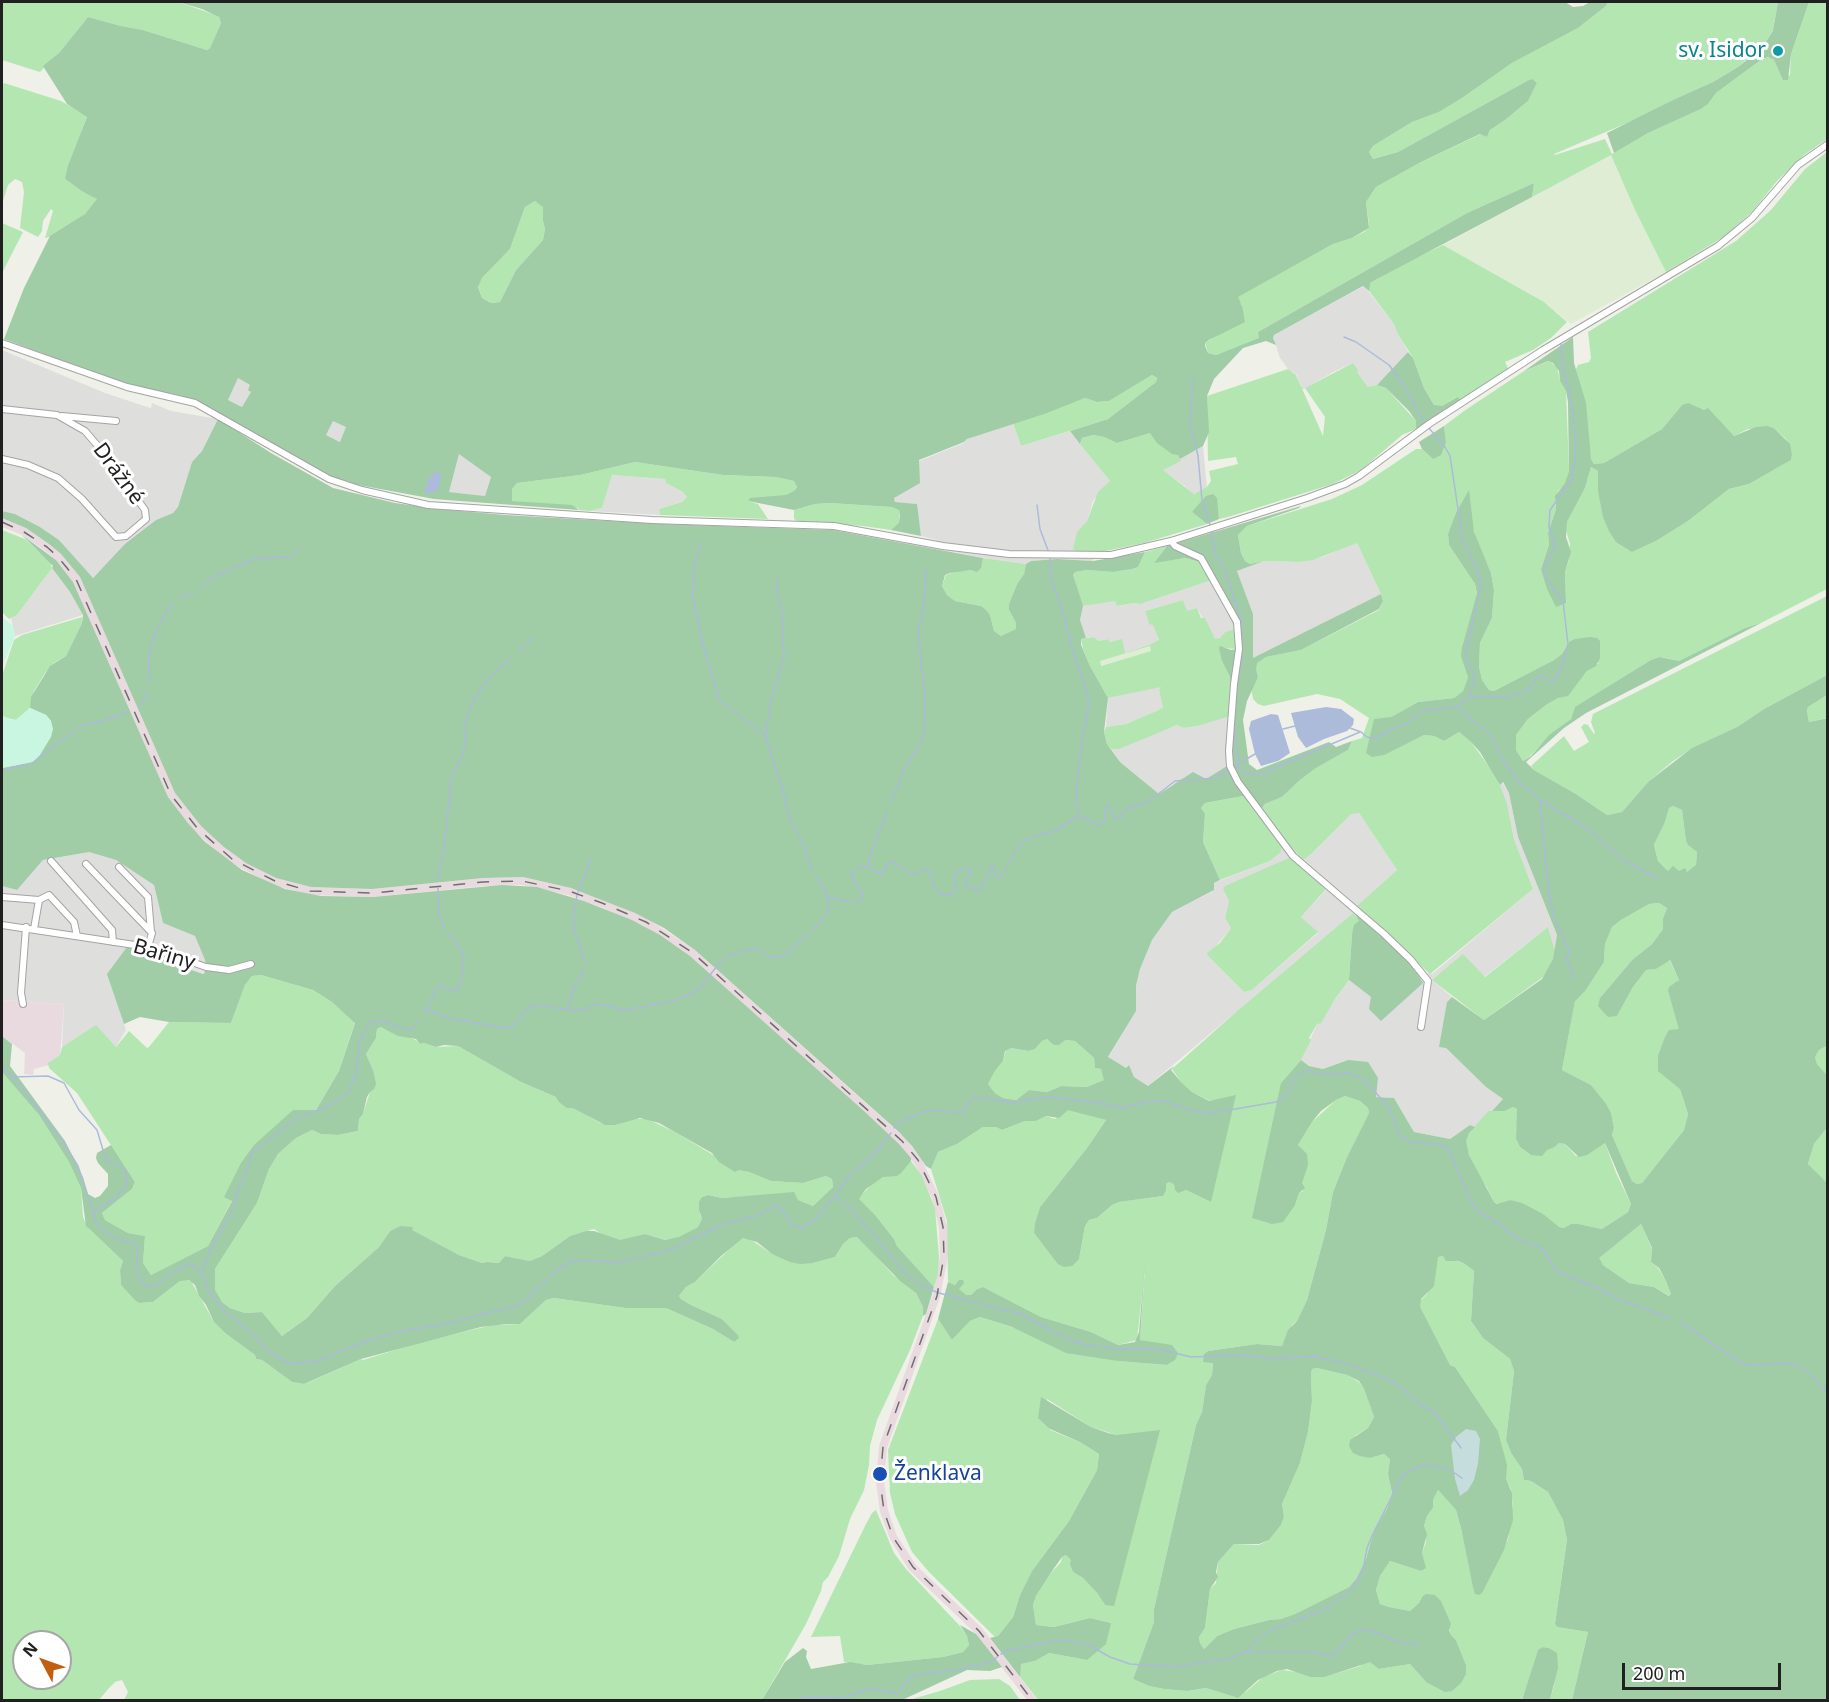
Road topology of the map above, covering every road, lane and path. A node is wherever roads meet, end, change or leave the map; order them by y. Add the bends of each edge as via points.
1 (1827, 144) edge
2 (2, 343) edge
3 (2, 410) edge
4 (61, 416) junction
5 (88, 418) junction
6 (116, 421) dead end
7 (85, 431) junction
8 (2, 459) edge
9 (1171, 541) junction
10 (51, 861) dead end
11 (86, 864) dead end
12 (119, 867) dead end
13 (2, 897) edge
14 (39, 900) junction
15 (2, 925) edge
16 (26, 927) junction
17 (34, 929) junction
18 (152, 933) junction
19 (76, 936) junction
20 (113, 942) junction
21 (148, 947) junction
22 (251, 964) dead end
23 (22, 1004) dead end
24 (1421, 1027) dead end

1 - 9 street via 1798,165 1752,218 1718,246 1544,350 1429,424 1359,476 1318,495
2 - 9 street via 111,382 202,406 343,484 442,507 834,526 1009,554 1111,555
3 - 4 street, Drážné
4 - 5 street, Drážné
4 - 7 street, Drážné
5 - 6 street, Drážné
5 - 7 street, Drážné
7 - 8 street, Drážné via 145,510 144,521 124,538 114,535 58,478
9 - 24 street via 1201,558 1237,622 1239,649 1229,751 1230,766 1238,782 1293,856 1384,934 1428,981
10 - 20 street via 112,930
11 - 18 street
12 - 18 street via 148,897
13 - 14 street
14 - 17 street
14 - 19 street via 49,895 74,922
15 - 16 street, Bařiny
16 - 17 street, Bařiny
16 - 23 street
17 - 19 street, Bařiny
18 - 21 street
19 - 20 street, Bařiny
20 - 21 street, Bařiny
21 - 22 street, Bařiny via 206,967 229,970

